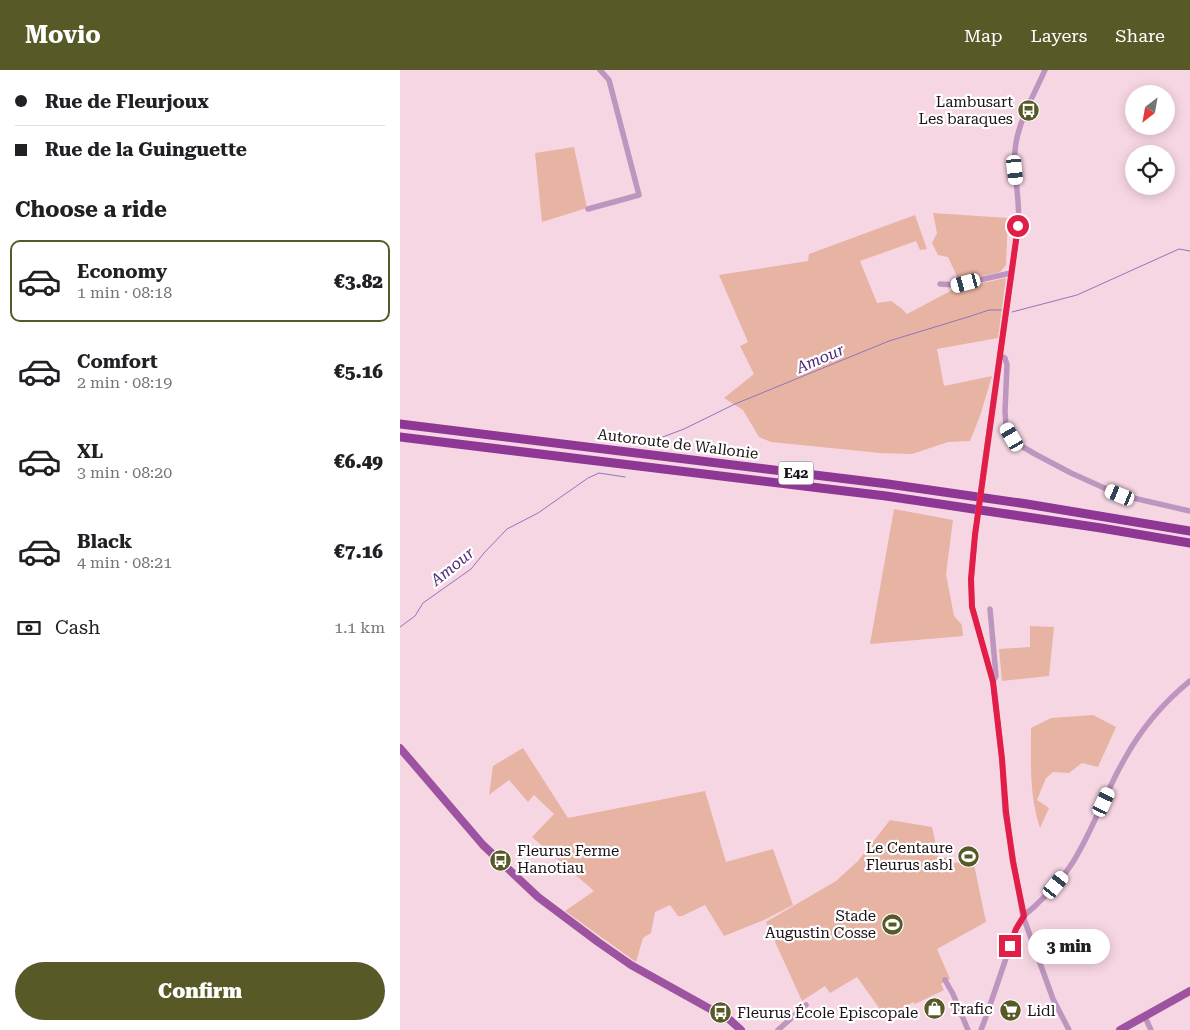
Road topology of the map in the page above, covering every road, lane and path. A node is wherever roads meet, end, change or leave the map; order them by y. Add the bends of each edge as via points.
1 (600, 70) edge
2 (1045, 70) edge
3 (588, 209) dead end
4 (1011, 273) junction
5 (940, 284) dead end
6 (1001, 356) junction
7 (400, 424) edge
8 (400, 437) edge
9 (1190, 511) edge
10 (1190, 531) edge
11 (1190, 543) edge
12 (990, 609) dead end
13 (1190, 681) edge
14 (993, 682) junction
15 (400, 748) edge
16 (1024, 916) junction
17 (945, 980) dead end
18 (1190, 991) edge
19 (806, 1005) dead end
20 (1145, 1016) junction
21 (741, 1030) edge
22 (778, 1030) edge
23 (968, 1030) edge
24 (981, 1030) edge
25 (1069, 1030) edge
26 (1120, 1030) edge
27 (1151, 1030) edge

1 - 3 street via 609,80 639,195
2 - 4 street via 1017,135 1015,153 1020,209
4 - 5 street via 956,285
4 - 6 street
6 - 9 street via 1007,365 1006,427 1023,447 1120,495
6 - 14 street, bridge via 971,579 972,607
7 - 10 highway, Autoroute de Wallonie / E42 via 888,484
8 - 11 highway, Autoroute de Wallonie / E42 via 886,496
12 - 14 street via 996,676
13 - 16 street via 1155,714 1137,738 1072,864 1050,892
14 - 16 street via 1006,812
15 - 21 main road via 468,828 538,897 651,977 730,1020
16 - 24 street via 1016,929
16 - 25 street via 1053,999
17 - 23 street
18 - 20 main road
19 - 22 street
20 - 26 main road
20 - 27 street

